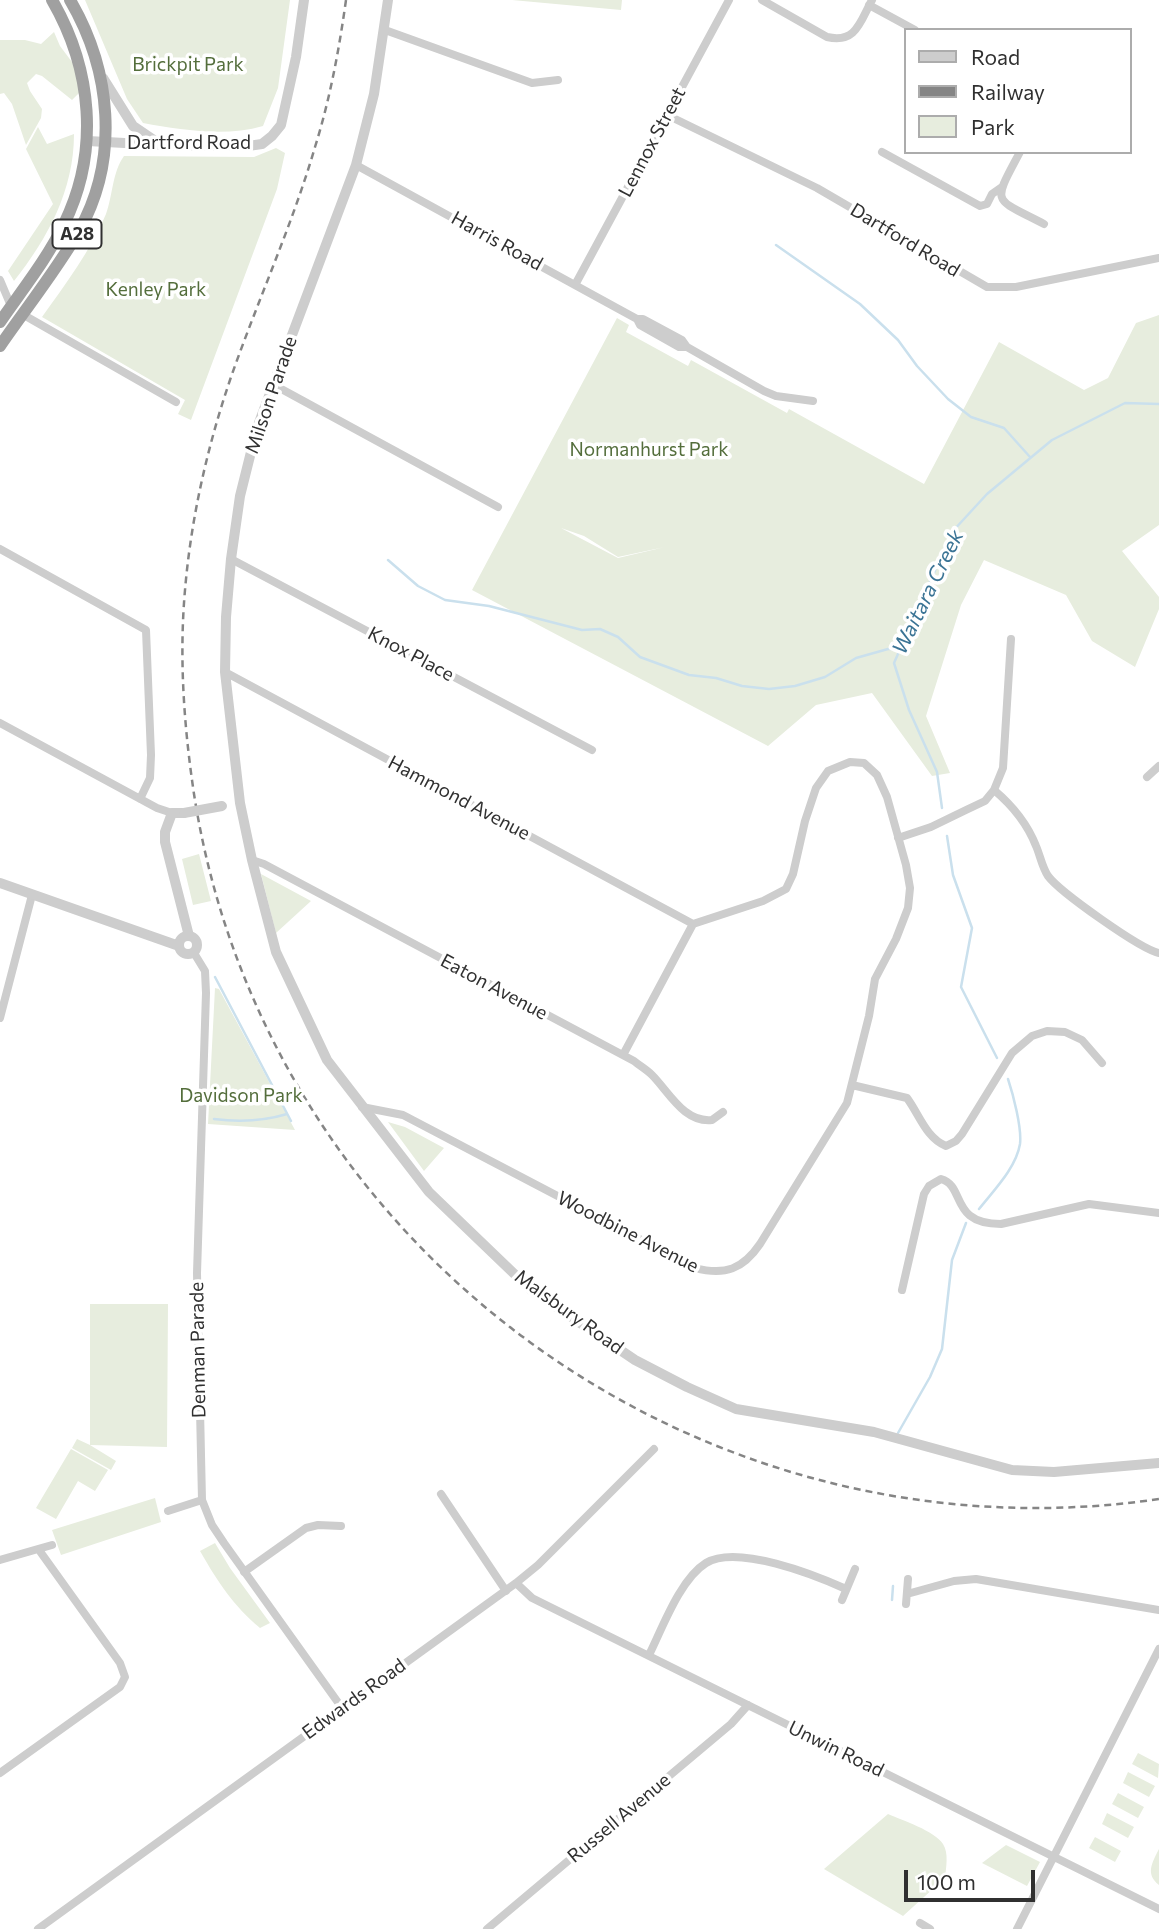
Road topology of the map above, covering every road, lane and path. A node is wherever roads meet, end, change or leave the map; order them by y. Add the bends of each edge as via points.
1 (52, 0) edge
2 (70, 0) edge
3 (304, 0) edge
4 (388, 0) edge
5 (729, 0) edge
6 (762, 0) edge
7 (871, 2) edge
8 (912, 28) edge
9 (385, 30) junction
10 (102, 78) junction
11 (558, 80) dead end
12 (667, 115) junction
13 (88, 141) junction
14 (106, 142) junction
15 (161, 145) junction
16 (882, 152) dead end
17 (1019, 154) edge
18 (356, 164) junction
19 (1002, 187) junction
20 (1044, 224) dead end
21 (1159, 258) edge
22 (0, 281) edge
23 (575, 285) junction
24 (11, 306) junction
25 (22, 314) junction
26 (0, 322) edge
27 (0, 346) edge
28 (274, 385) junction
29 (813, 401) dead end
30 (176, 402) dead end
31 (498, 507) dead end
32 (0, 549) edge
33 (231, 559) junction
34 (1012, 639) dead end
35 (225, 673) junction
36 (0, 723) edge
37 (592, 750) dead end
38 (1159, 766) edge
39 (1147, 777) dead end
40 (994, 790) junction
41 (140, 799) junction
42 (240, 803) junction
43 (172, 813) junction
44 (898, 838) junction
45 (251, 860) junction
46 (0, 883) edge
47 (32, 895) junction
48 (693, 924) junction
49 (189, 936) junction
50 (179, 946) junction
51 (194, 953) junction
52 (1159, 953) edge
53 (0, 1018) edge
54 (623, 1055) junction
55 (1102, 1063) dead end
56 (852, 1085) junction
57 (362, 1107) junction
58 (723, 1112) dead end
59 (1159, 1213) edge
60 (902, 1290) dead end
61 (654, 1448) dead end
62 (1159, 1464) edge
63 (441, 1494) dead end
64 (202, 1500) junction
65 (168, 1511) dead end
66 (341, 1526) dead end
67 (52, 1545) dead end
68 (38, 1550) junction
69 (0, 1560) edge
70 (855, 1569) dead end
71 (244, 1572) junction
72 (908, 1579) dead end
73 (516, 1583) junction
74 (846, 1590) junction
75 (506, 1591) junction
76 (907, 1594) junction
77 (842, 1600) dead end
78 (906, 1604) dead end
79 (1159, 1610) edge
80 (1159, 1649) edge
81 (649, 1655) junction
82 (748, 1705) junction
83 (342, 1708) junction
84 (0, 1773) edge
85 (1053, 1857) junction
86 (1159, 1909) edge
87 (920, 1923) dead end
88 (38, 1929) edge
89 (487, 1929) edge
90 (930, 1929) edge
91 (1017, 1929) edge

1 - 13 highway, A28 via 79,59
2 - 10 highway, A28 via 85,27
3 - 15 street, Dartford Road via 281,125 272,136 262,144 247,146
4 - 9 street, Milson Parade
5 - 12 street, Lennox Street
6 - 7 street via 837,39 848,38
7 - 8 street
9 - 11 street via 532,83
9 - 18 street, Milson Parade
10 - 14 highway, A28
10 - 15 street via 133,126
12 - 21 street, Dartford Road via 817,188 986,287 1016,287
12 - 23 street, Lennox Street
13 - 14 street, Dartford Road
13 - 24 highway, A28 via 64,224
14 - 15 street, Dartford Road
14 - 25 highway, A28 via 84,221
16 - 19 street via 980,206
17 - 19 street
18 - 23 street, Harris Road
18 - 28 street, Milson Parade
19 - 20 street via 1003,203
22 - 24 street
23 - 29 street, Harris Road via 682,340 764,391
24 - 26 highway, A28
25 - 27 highway, A28
25 - 30 street
28 - 31 street
28 - 33 street, Milson Parade via 257,428 240,496
32 - 41 street via 146,630 151,755 150,778
33 - 35 street, Milson Parade
33 - 37 street, Knox Place
34 - 40 street via 1003,768
35 - 42 street, Milson Parade
35 - 48 street, Hammond Avenue
36 - 41 street
38 - 39 street
40 - 44 street via 967,810
40 - 52 street via 1013,806 1029,830 1050,878 1118,931
41 - 43 street
42 - 43 street, bridge
42 - 45 street, Malsbury Road
43 - 49 street via 165,842
44 - 48 street, Woodbine Avenue via 877,775 864,764 850,762 828,771 816,788 786,889
44 - 56 street, Woodbine Avenue via 910,888 908,908 875,979
45 - 54 street, Eaton Avenue
45 - 57 street, Malsbury Road via 283,970 327,1060
46 - 47 street
47 - 50 street
47 - 53 street
48 - 54 street
49 - 50 street
49 - 51 street via 197,943
50 - 51 street via 186,954
51 - 64 street, Denman Parade via 205,971 206,993 197,1273
54 - 58 street, Eaton Avenue via 651,1074 673,1101 697,1119 712,1120
55 - 56 street via 1082,1040 1065,1032 1032,1035 1012,1053 962,1134 946,1146 932,1137 907,1098
56 - 57 street, Woodbine Avenue via 847,1103 750,1259 740,1266 710,1272 403,1115
57 - 62 street, Malsbury Road via 429,1192 530,1289 635,1360 724,1404 874,1432 1012,1470 1054,1472
59 - 60 street via 1088,1204 986,1224 970,1216 953,1188 941,1179 924,1194
61 - 73 street, Edwards Road
63 - 75 street
64 - 65 street
64 - 71 street, Denman Parade via 212,1525
66 - 71 street via 306,1528
67 - 68 street
68 - 69 street
68 - 84 street via 120,1663 125,1677 120,1687
70 - 74 street
71 - 83 street, Denman Parade
72 - 76 street
73 - 75 street, Edwards Road
73 - 81 street, Unwin Road via 531,1598
74 - 77 street
74 - 81 street via 816,1576 741,1556 722,1557 705,1563 692,1576
75 - 83 street, Edwards Road
76 - 78 street
76 - 79 street via 976,1578
80 - 85 street
81 - 82 street, Unwin Road
82 - 85 street, Unwin Road
82 - 89 street, Russell Avenue
83 - 88 street, Edwards Road
85 - 86 street, Unwin Road
85 - 91 street
87 - 90 street

